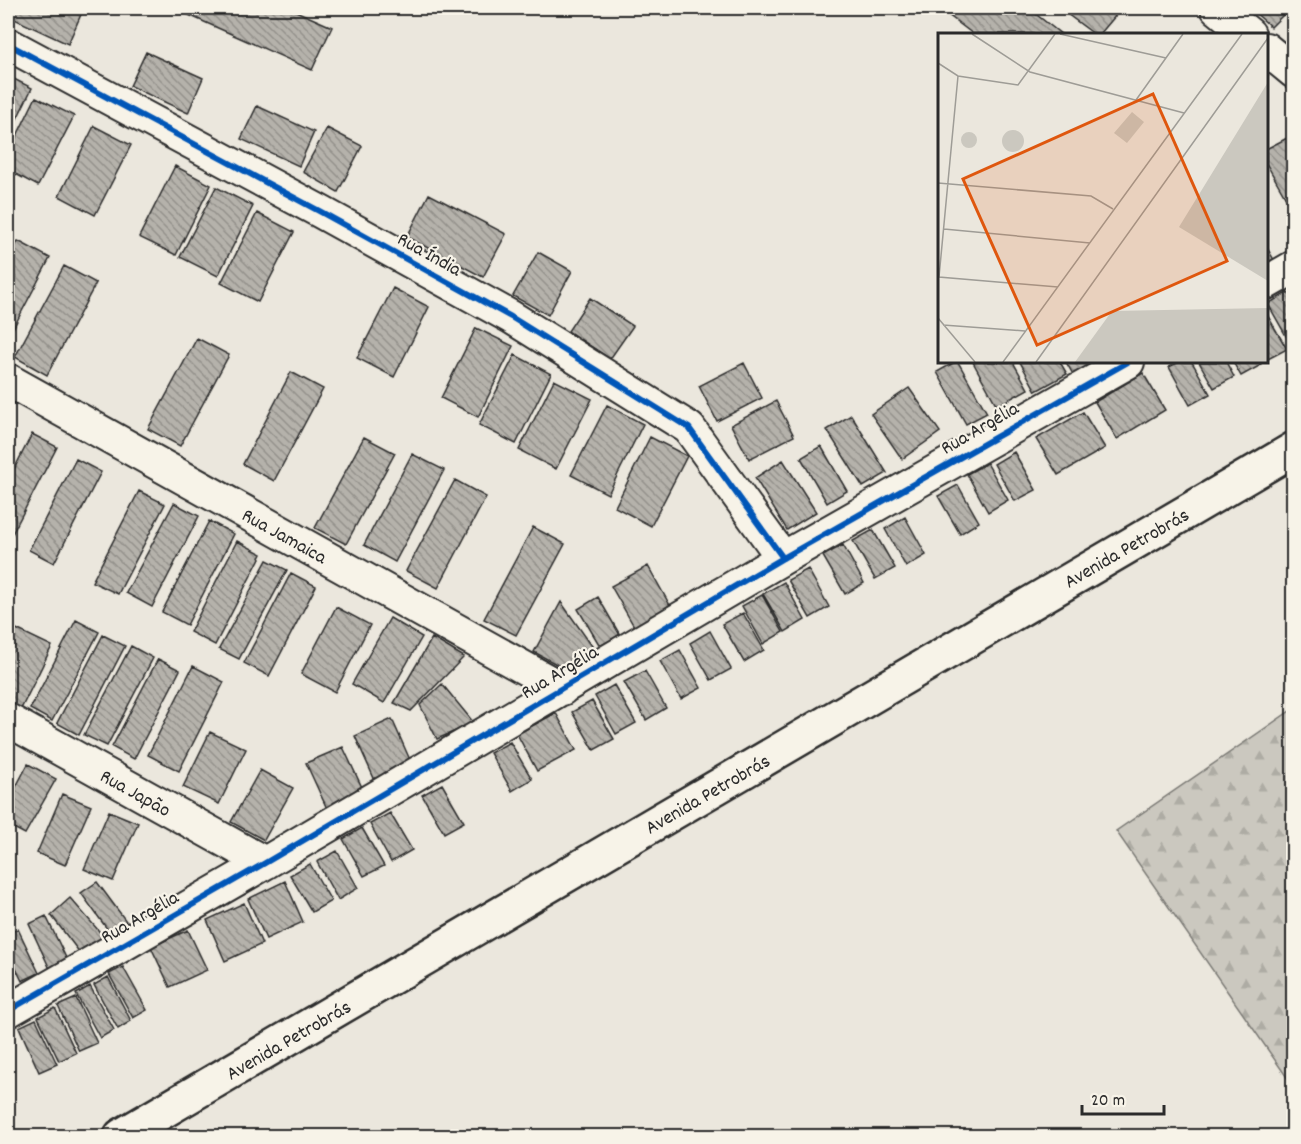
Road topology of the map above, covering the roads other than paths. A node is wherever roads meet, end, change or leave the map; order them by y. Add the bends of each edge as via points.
1 (1217, 8) edge
2 (1248, 33) edge
3 (8, 44) edge
4 (1268, 51) edge
5 (1293, 72) edge
6 (1293, 267) edge
7 (1268, 282) edge
8 (1126, 363) edge
9 (8, 380) edge
10 (1293, 449) edge
11 (783, 558) junction
12 (562, 689) junction
13 (8, 720) edge
14 (265, 863) junction
15 (8, 1011) edge
16 (121, 1137) edge

1 - 2 street
3 - 11 street, Rua Índia via 511,317 689,428
4 - 5 street
6 - 7 street
8 - 11 street, Rua Argélia
9 - 12 street, Rua Jamaica
10 - 16 main road, Avenida Petrobrás
11 - 12 street, Rua Argélia
12 - 14 street, Rua Argélia
13 - 14 street, Rua Japão
14 - 15 street, Rua Argélia

